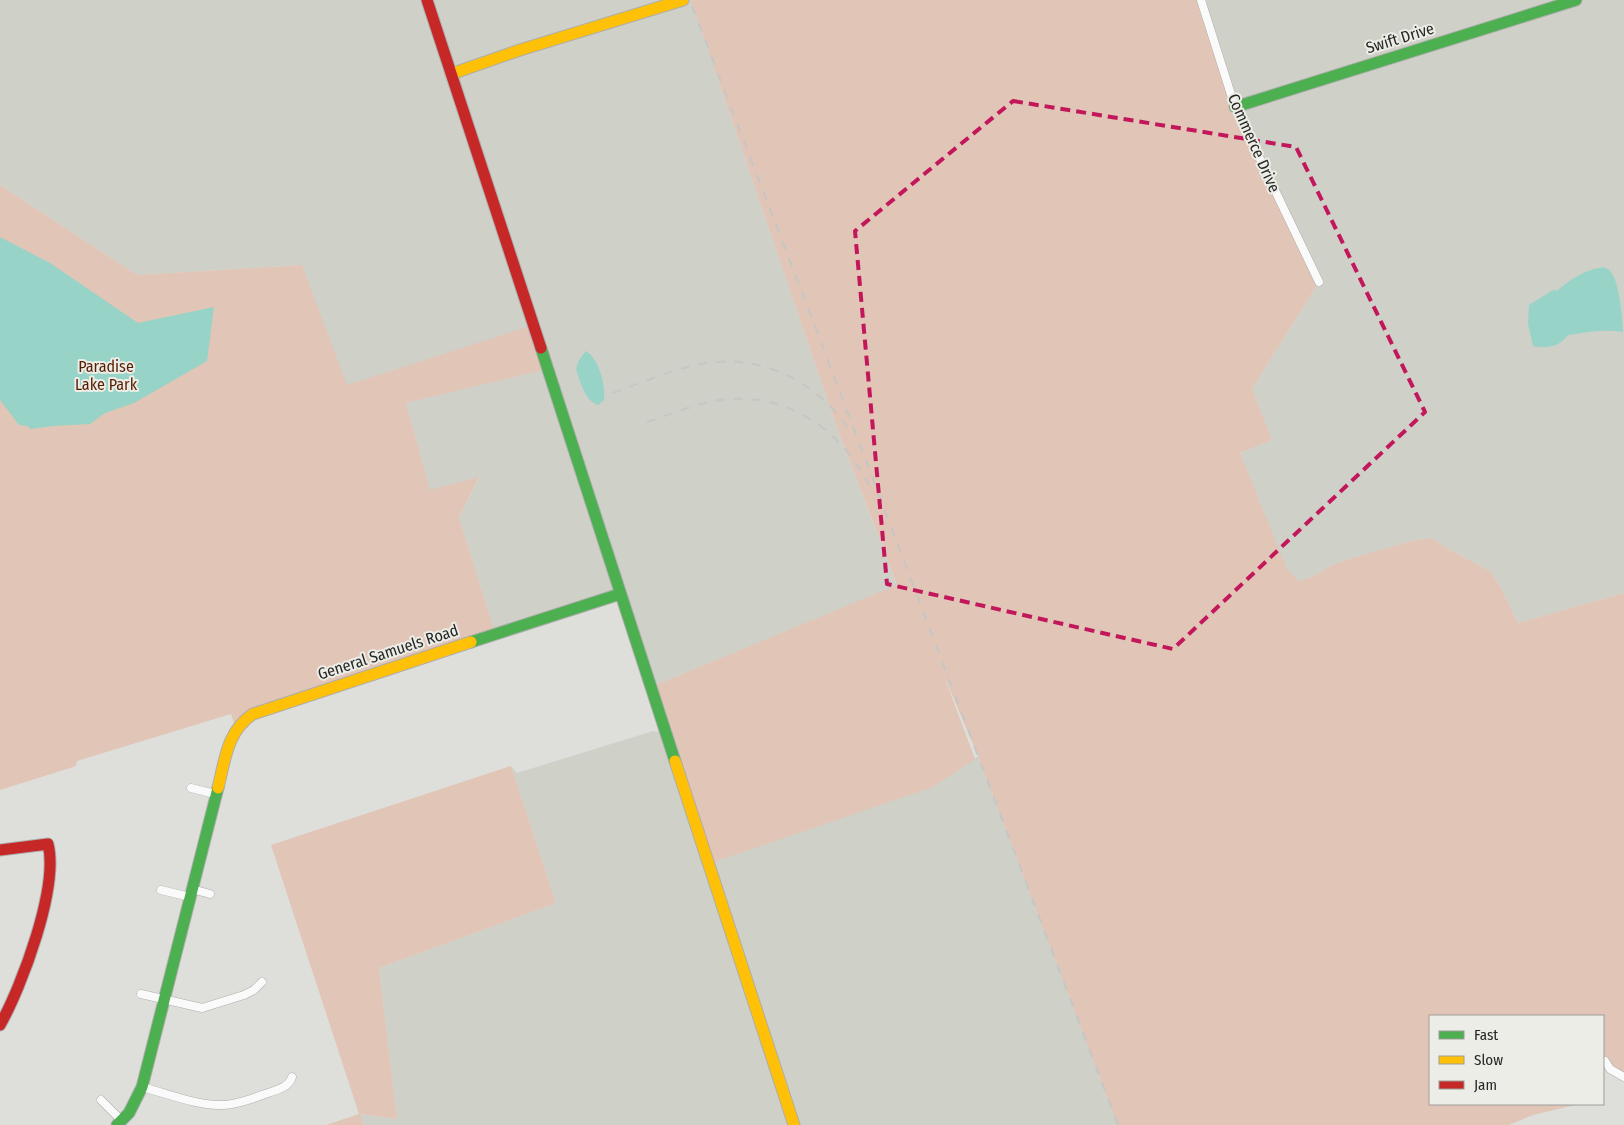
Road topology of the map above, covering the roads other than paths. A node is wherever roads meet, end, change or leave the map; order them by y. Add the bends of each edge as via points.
1 (427, 0) edge
2 (683, 0) edge
3 (1201, 0) edge
4 (1576, 0) edge
5 (451, 74) junction
6 (1235, 107) junction
7 (1319, 282) dead end
8 (620, 594) junction
9 (191, 788) dead end
10 (215, 794) junction
11 (0, 850) edge
12 (161, 890) dead end
13 (191, 893) junction
14 (210, 894) dead end
15 (262, 982) dead end
16 (141, 994) dead end
17 (164, 1000) junction
18 (0, 1025) edge
19 (1605, 1061) dead end
20 (292, 1077) dead end
21 (1624, 1077) edge
22 (142, 1087) junction
23 (101, 1100) dead end
24 (120, 1123) edge
25 (794, 1125) edge

1 - 5 street
2 - 5 street
3 - 6 street, Commerce Drive
4 - 6 street, Swift Drive
5 - 8 street
6 - 7 street, Commerce Drive
8 - 10 street, General Samuels Road via 258,711 242,721 231,737
8 - 25 street
9 - 10 street
10 - 13 street, General Samuels Road
11 - 18 street via 48,844 50,852 48,889 40,924 10,1008
12 - 13 street
13 - 14 street
13 - 17 street, General Samuels Road
15 - 17 street via 244,995 202,1008
16 - 17 street
17 - 22 street, General Samuels Road
19 - 21 street via 1616,1074
20 - 22 street via 290,1083 282,1088 223,1105
22 - 24 street, General Samuels Road
23 - 24 street, General Samuels Road

